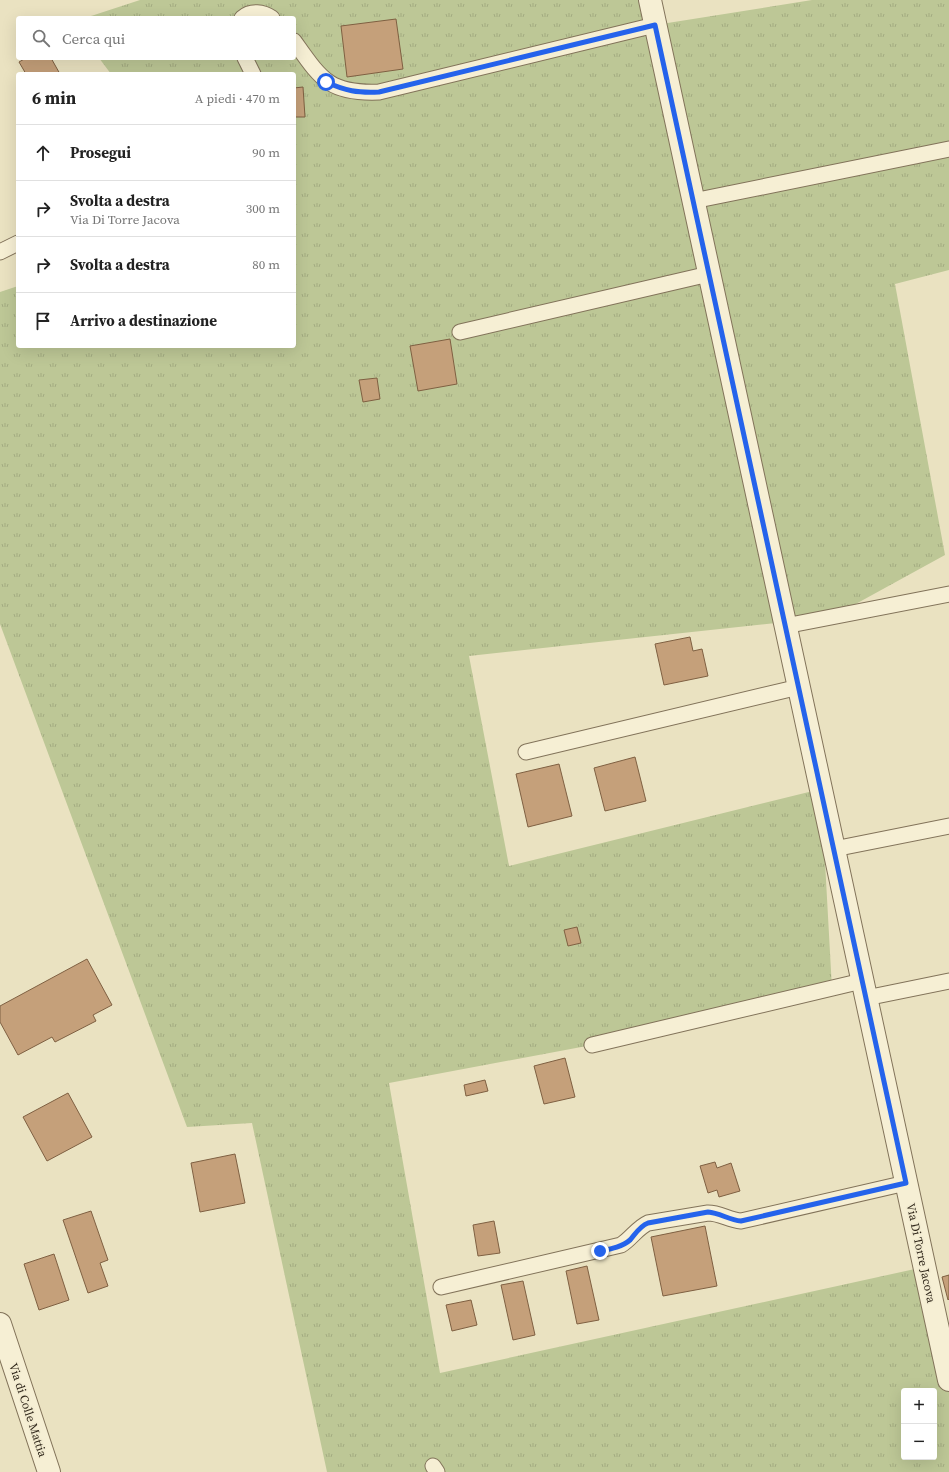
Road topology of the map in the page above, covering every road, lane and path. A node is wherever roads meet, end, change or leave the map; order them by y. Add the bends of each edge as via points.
1 (650, 0) edge
2 (246, 16) edge
3 (269, 16) edge
4 (655, 25) junction
5 (296, 44) edge
6 (246, 60) edge
7 (252, 72) edge
8 (949, 149) edge
9 (693, 201) junction
10 (16, 243) edge
11 (0, 252) edge
12 (709, 274) junction
13 (460, 332) dead end
14 (949, 594) edge
15 (785, 626) junction
16 (799, 687) junction
17 (526, 752) dead end
18 (949, 826) edge
19 (834, 849) junction
20 (949, 982) edge
21 (864, 990) junction
22 (592, 1045) dead end
23 (906, 1183) junction
24 (441, 1287) dead end
25 (0, 1324) edge
26 (949, 1380) edge
27 (49, 1472) edge

1 - 4 street, Via Di Torre Jacova
2 - 3 lane via 254,12
4 - 5 lane via 379,92 358,93 326,82
4 - 9 street, Via Di Torre Jacova
6 - 7 lane
8 - 9 lane
9 - 12 street, Via Di Torre Jacova
10 - 11 lane
12 - 13 lane
12 - 15 street, Via Di Torre Jacova
14 - 15 lane
15 - 16 street, Via Di Torre Jacova
16 - 17 lane
16 - 19 street, Via Di Torre Jacova
18 - 19 lane
19 - 21 street, Via Di Torre Jacova
20 - 21 lane
21 - 22 lane
21 - 23 street, Via Di Torre Jacova
23 - 24 lane via 741,1221 708,1212 648,1223 621,1245
23 - 26 street, Via Di Torre Jacova
25 - 27 street, Via di Colle Mattia

